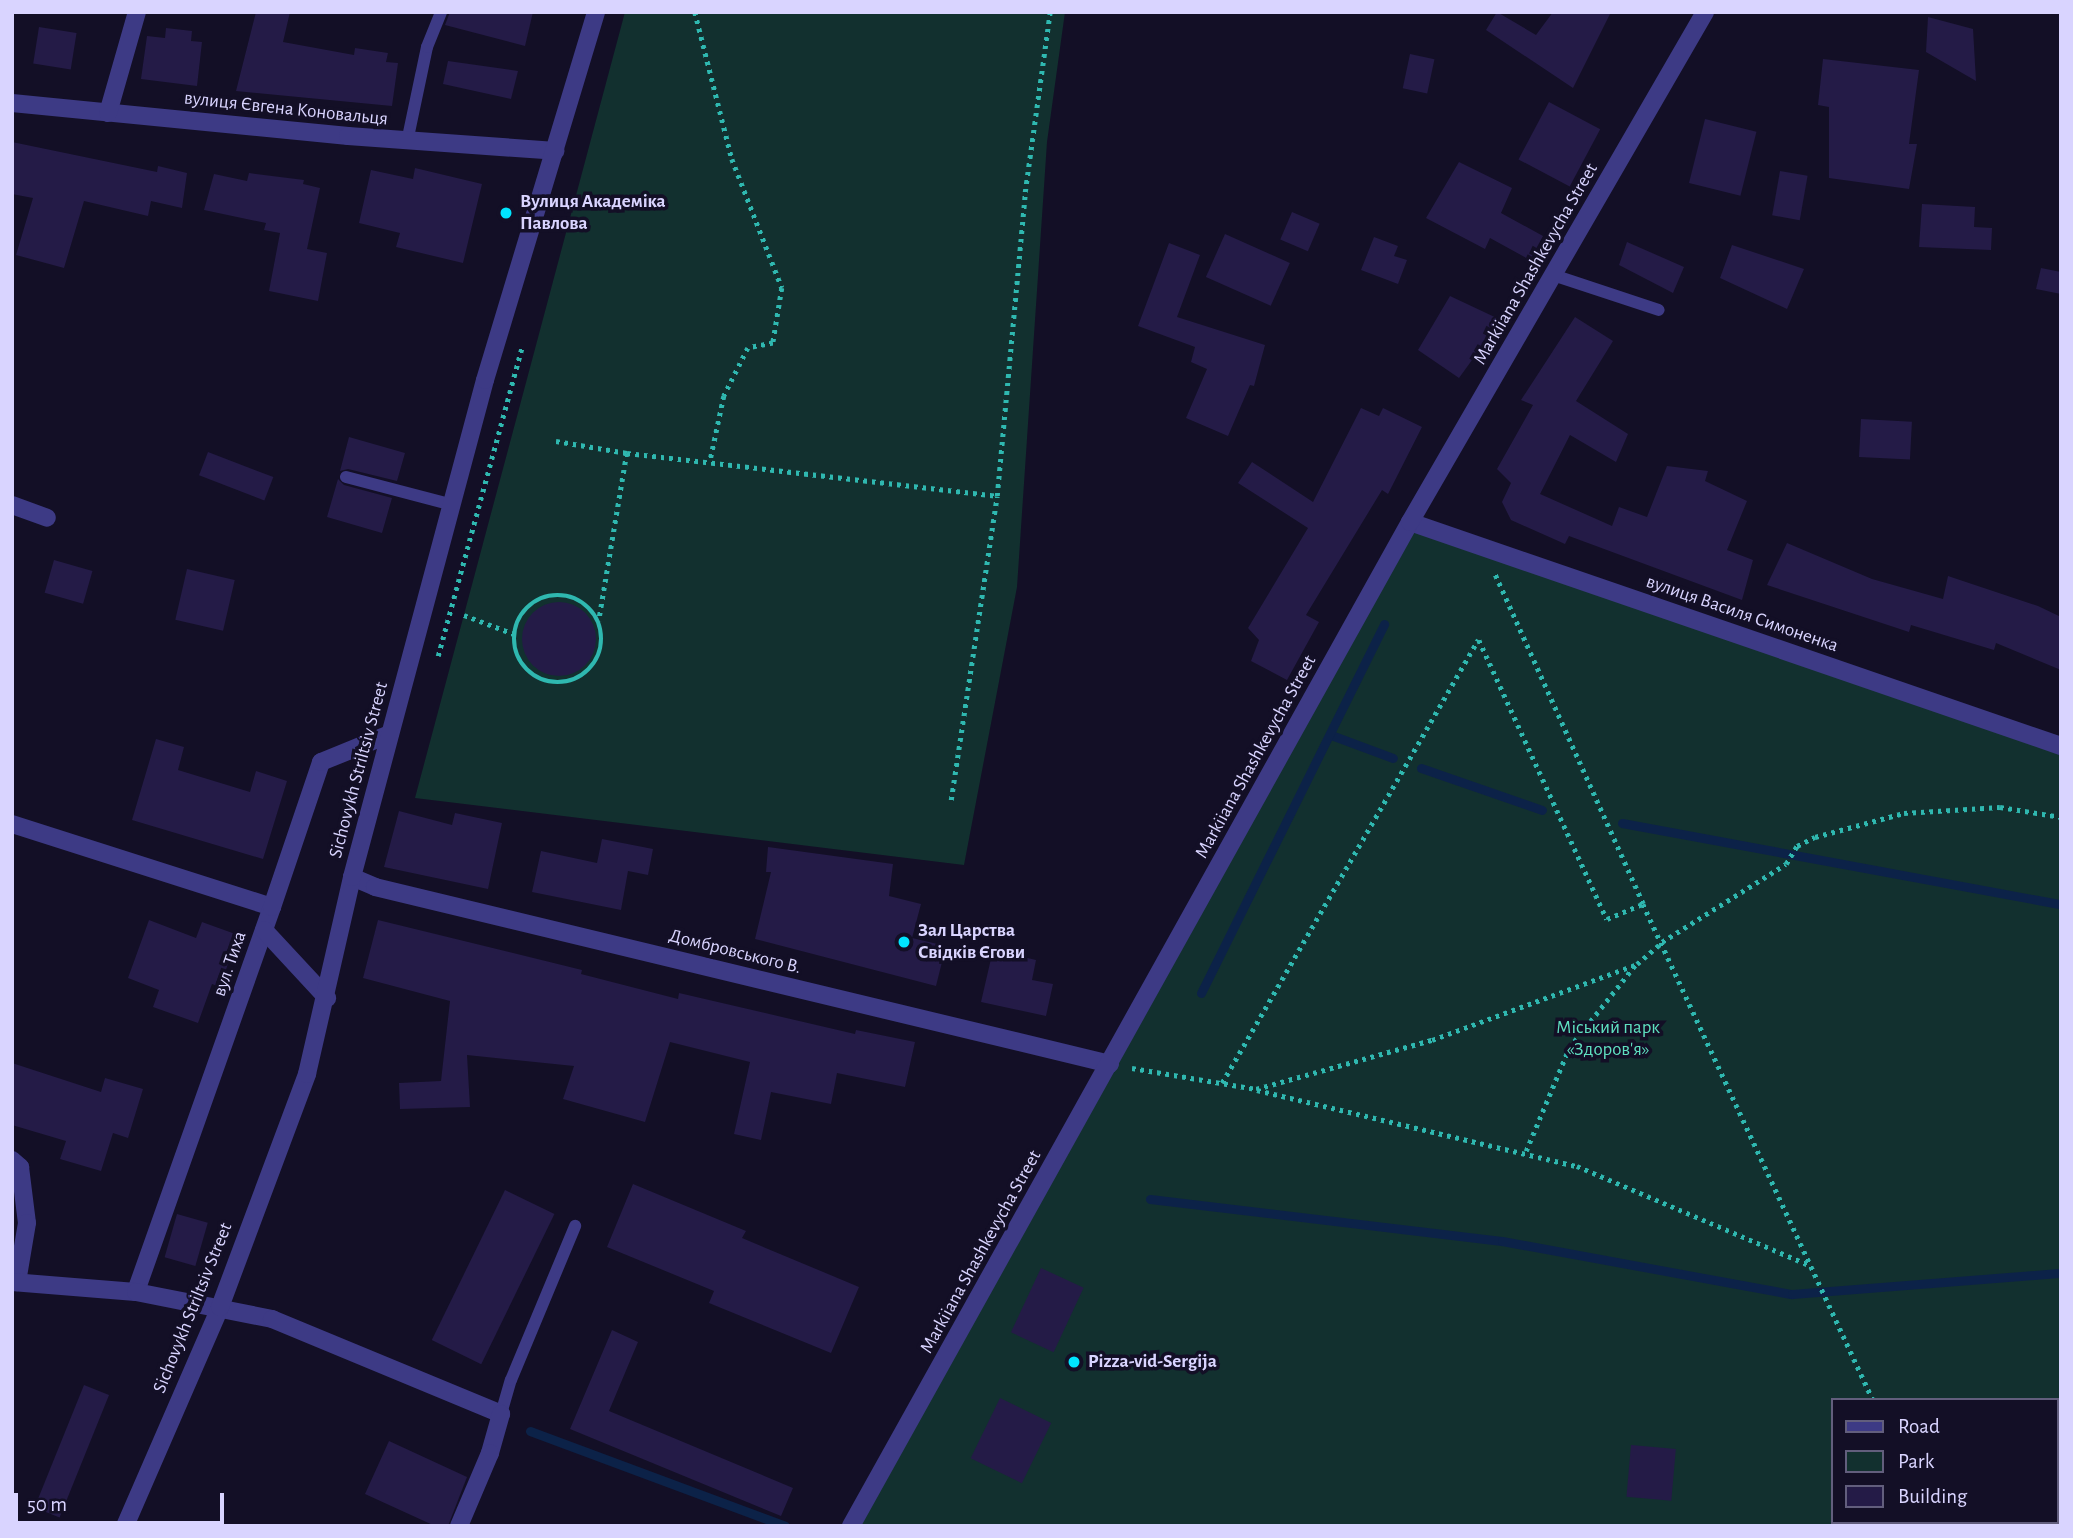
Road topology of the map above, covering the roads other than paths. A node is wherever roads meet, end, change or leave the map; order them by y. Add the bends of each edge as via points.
1 (137, 12) edge
2 (441, 12) edge
3 (596, 12) edge
4 (1705, 12) edge
5 (12, 103) edge
6 (108, 113) junction
7 (407, 142) junction
8 (555, 151) junction
9 (1556, 276) junction
10 (1659, 310) dead end
11 (346, 477) dead end
12 (12, 505) edge
13 (453, 505) junction
14 (47, 518) dead end
15 (1410, 522) junction
16 (390, 734) junction
17 (2061, 746) edge
18 (12, 824) edge
19 (352, 877) junction
20 (272, 907) junction
21 (264, 930) junction
22 (327, 998) junction
23 (1110, 1064) junction
24 (12, 1160) edge
25 (575, 1226) dead end
26 (15, 1282) edge
27 (136, 1292) junction
28 (220, 1307) junction
29 (501, 1414) junction
30 (125, 1526) edge
31 (459, 1526) edge
32 (851, 1526) edge

1 - 6 street
2 - 7 lane via 426,47
3 - 8 street, Sichovykh Striltsiv Street
4 - 9 street, Markiiana Shashkevycha Street
5 - 6 street, вулиця Євгена Коновальця
6 - 7 street, вулиця Євгена Коновальця
7 - 8 street, вулиця Євгена Коновальця
8 - 13 street, Sichovykh Striltsiv Street via 485,380
9 - 10 lane
9 - 15 street, Markiiana Shashkevycha Street
11 - 13 lane
12 - 14 street
13 - 16 street, Sichovykh Striltsiv Street
15 - 17 street, вулиця Василя Симоненка
15 - 23 street, Markiiana Shashkevycha Street
16 - 19 street, Sichovykh Striltsiv Street
16 - 20 street, вул. Тиха via 321,762
18 - 20 street
19 - 22 street, Sichovykh Striltsiv Street
19 - 23 street, Домбровського В. via 375,887
20 - 21 street, вул. Тиха
21 - 22 street
21 - 27 street, вул. Тиха
22 - 28 street, Sichovykh Striltsiv Street via 307,1074
23 - 32 street, Markiiana Shashkevycha Street
24 - 26 street via 20,1167 27,1223
25 - 29 lane
26 - 27 street
27 - 28 street
28 - 29 street via 272,1319
28 - 30 street, Sichovykh Striltsiv Street
29 - 31 street

